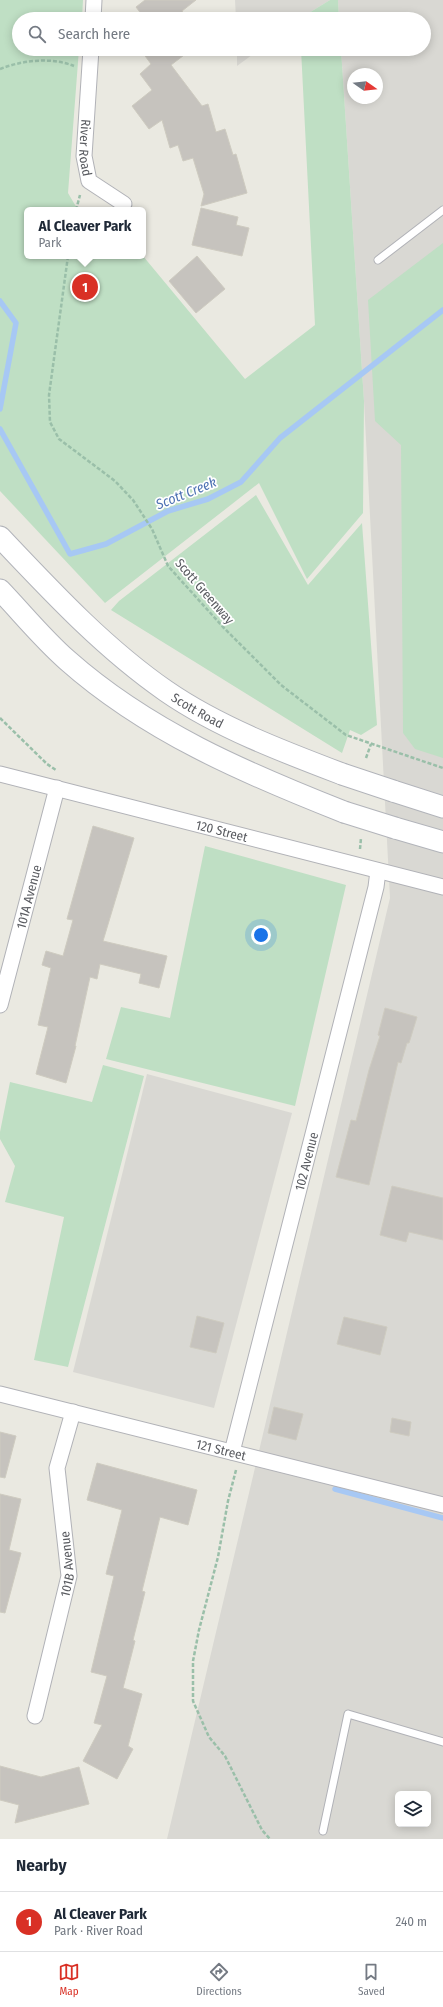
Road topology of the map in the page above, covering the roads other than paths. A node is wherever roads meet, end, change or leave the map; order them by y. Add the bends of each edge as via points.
1 (94, 0) edge
2 (93, 12) edge
3 (91, 56) edge
4 (124, 204) dead end
5 (443, 210) edge
6 (378, 260) dead end
7 (0, 537) edge
8 (0, 590) edge
9 (0, 774) edge
10 (57, 788) junction
11 (443, 807) edge
12 (443, 842) edge
13 (378, 870) junction
14 (443, 887) edge
15 (0, 1005) edge
16 (0, 1394) edge
17 (73, 1412) junction
18 (232, 1452) junction
19 (443, 1505) edge
20 (35, 1716) dead end
21 (443, 1742) edge
22 (323, 1831) dead end

1 - 2 street
3 - 4 street, River Road via 84,156 89,180
5 - 6 lane
7 - 11 main road, Scott Road, bridge via 91,630 128,663 168,692 254,738 342,774
8 - 12 main road, bridge via 66,660 149,722 243,771 344,812
9 - 10 street, 120 Street
10 - 13 street, 120 Street
10 - 15 street, 101A Avenue
13 - 14 street, 120 Street
13 - 18 street, 102 Avenue via 374,895
16 - 17 street, 121 Street
17 - 18 street, 121 Street
17 - 20 street, 101B Avenue via 57,1468 69,1576
18 - 19 street, 121 Street
21 - 22 lane via 348,1714

